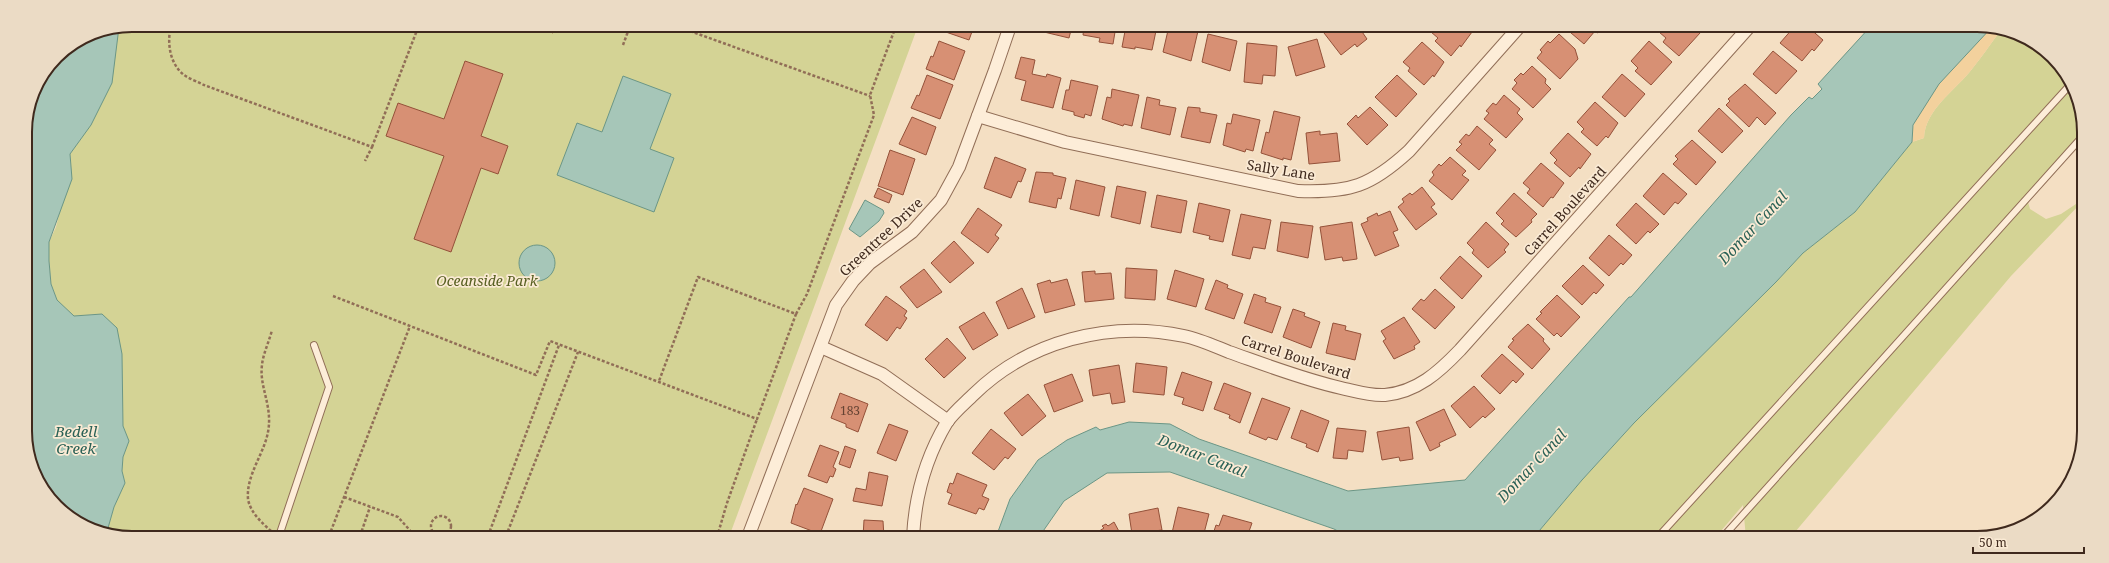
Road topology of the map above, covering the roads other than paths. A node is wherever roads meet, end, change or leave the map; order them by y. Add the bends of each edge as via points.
1 (1008, 32) edge
2 (1515, 32) edge
3 (1745, 32) edge
4 (2067, 89) edge
5 (978, 116) junction
6 (2077, 144) edge
7 (314, 345) dead end
8 (821, 347) junction
9 (948, 422) junction
10 (280, 531) edge
11 (750, 531) edge
12 (914, 531) edge
13 (1664, 531) edge
14 (1728, 531) edge

1 - 5 street, Greentree Drive
2 - 5 street, Sally Lane via 1391,168 1371,180 1347,189 1326,192 1298,191 1065,142
3 - 9 street, Carrel Boulevard via 1460,350 1439,372 1415,386 1385,394 1366,394 1311,381 1186,336 1154,331 1113,331 1062,341 1011,365 989,381
4 - 13 lane
5 - 8 street, Greentree Drive via 959,167 941,200 912,232 870,263 853,281 836,305
6 - 14 lane
7 - 10 lane via 329,387
8 - 9 street via 896,382
8 - 11 street, Greentree Drive
9 - 12 street, Carrel Boulevard via 923,475

